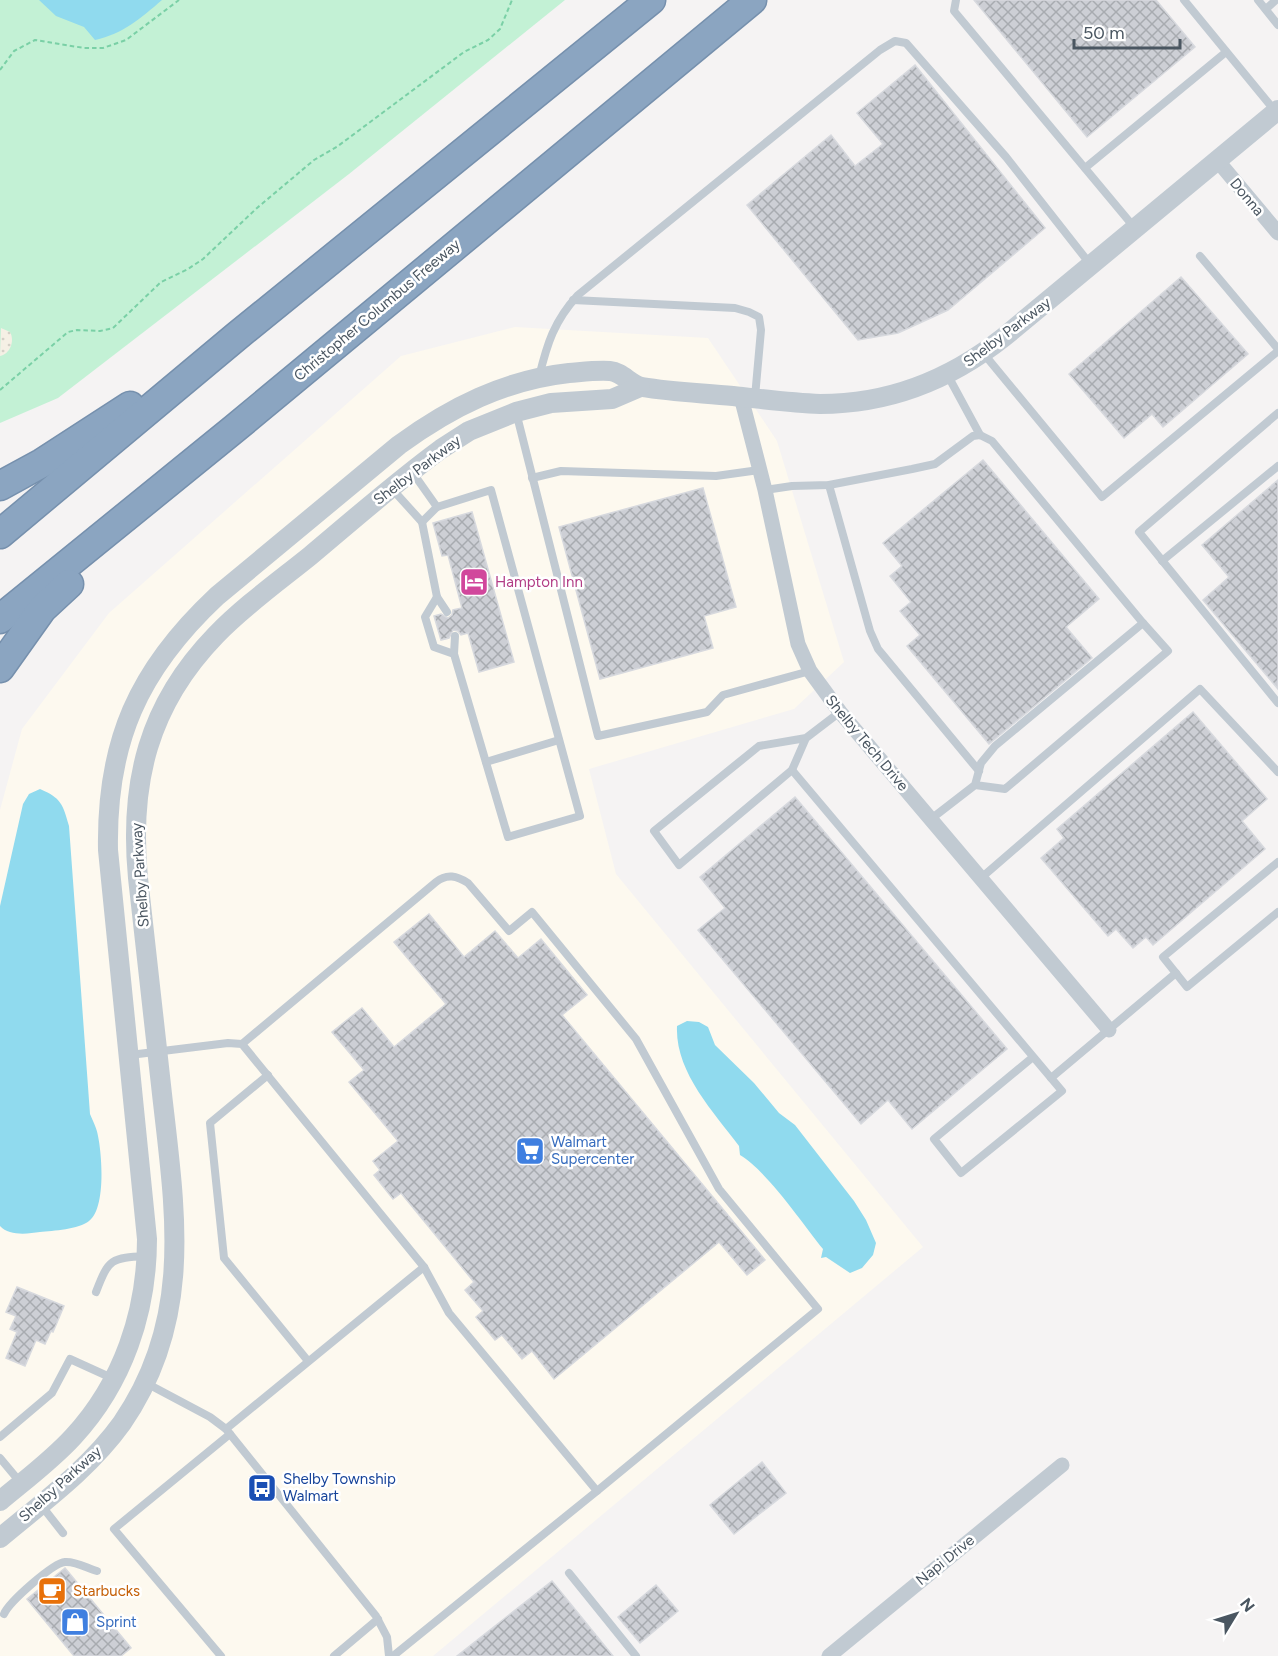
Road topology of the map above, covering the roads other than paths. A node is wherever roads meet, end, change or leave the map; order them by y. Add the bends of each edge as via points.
1 (651, 0) edge
2 (752, 0) edge
3 (956, 0) edge
4 (1184, 0) edge
5 (1258, 0) edge
6 (1276, 0) edge
7 (1266, 9) junction
8 (1278, 25) edge
9 (1227, 51) junction
10 (1277, 111) edge
11 (1217, 160) junction
12 (1085, 168) junction
13 (1135, 229) junction
14 (1278, 233) edge
15 (1200, 256) dead end
16 (1091, 265) junction
17 (573, 300) junction
18 (237, 336) junction
19 (1278, 350) edge
20 (984, 353) junction
21 (947, 374) junction
22 (539, 377) junction
23 (639, 387) junction
24 (748, 398) junction
25 (460, 405) junction
26 (516, 412) junction
27 (1278, 413) edge
28 (234, 429) junction
29 (980, 435) junction
30 (457, 438) junction
31 (1278, 466) edge
32 (759, 470) junction
33 (412, 471) junction
34 (532, 478) junction
35 (829, 485) junction
36 (0, 486) edge
37 (392, 488) junction
38 (765, 490) junction
39 (437, 507) junction
40 (422, 522) junction
41 (0, 534) edge
42 (1162, 561) junction
43 (437, 597) junction
44 (447, 612) dead end
45 (0, 619) edge
46 (1143, 624) junction
47 (455, 636) dead end
48 (454, 654) junction
49 (0, 668) edge
50 (810, 671) junction
51 (1278, 703) edge
52 (840, 712) junction
53 (806, 738) junction
54 (560, 740) junction
55 (486, 762) junction
56 (792, 770) junction
57 (979, 771) junction
58 (1278, 772) edge
59 (975, 785) junction
60 (931, 819) junction
61 (1278, 862) edge
62 (981, 878) junction
63 (1278, 912) edge
64 (1176, 973) junction
65 (1109, 1030) junction
66 (242, 1044) junction
67 (157, 1052) junction
68 (129, 1055) junction
69 (1033, 1056) junction
70 (268, 1075) junction
71 (1051, 1078) junction
72 (136, 1126) junction
73 (167, 1143) junction
74 (147, 1256) junction
75 (424, 1267) junction
76 (96, 1292) dead end
77 (128, 1348) junction
78 (308, 1361) junction
79 (115, 1379) junction
80 (144, 1383) junction
81 (228, 1431) junction
82 (0, 1437) edge
83 (0, 1458) edge
84 (1062, 1465) dead end
85 (21, 1484) junction
86 (597, 1491) junction
87 (0, 1501) edge
88 (40, 1504) junction
89 (63, 1533) dead end
90 (0, 1538) edge
91 (97, 1571) dead end
92 (569, 1573) dead end
93 (4, 1614) dead end
94 (378, 1619) junction
95 (221, 1656) edge
96 (334, 1656) edge
97 (391, 1656) edge
98 (636, 1656) edge
99 (829, 1656) edge

1 - 18 highway
2 - 28 highway, Christopher Columbus Freeway
3 - 12 lane via 954,11
4 - 9 lane
5 - 7 lane
6 - 7 lane
7 - 8 lane
9 - 10 lane
9 - 12 lane
10 - 11 street, Shelby Parkway
11 - 13 street, Shelby Parkway
11 - 14 street, Donna
12 - 13 lane
13 - 16 street, Shelby Parkway
15 - 19 lane
16 - 17 lane via 1006,157 906,43 895,41
16 - 20 street, Shelby Parkway
17 - 22 lane via 552,333
17 - 24 lane via 735,308 759,317 761,330
18 - 36 highway via 42,463
18 - 41 highway
19 - 20 lane via 1102,497
20 - 21 street, Shelby Parkway
21 - 24 street, Shelby Parkway via 909,390 864,401 819,404
21 - 29 lane
22 - 23 street, Shelby Parkway via 613,371
22 - 25 street, Shelby Parkway via 498,388
23 - 24 street, Shelby Parkway
23 - 26 street, Shelby Parkway via 612,399 551,403
24 - 32 street, Shelby Tech Drive
25 - 30 street via 466,420
25 - 68 street, Shelby Parkway via 372,467 217,596 173,642 141,691 120,742 107,819
26 - 30 street, Shelby Parkway
26 - 34 lane
27 - 42 lane via 1139,532
28 - 45 highway, Christopher Columbus Freeway
28 - 49 highway via 42,609
29 - 35 lane via 966,440 935,464
29 - 46 lane via 992,441
30 - 33 street, Shelby Parkway
31 - 42 lane
32 - 34 lane via 716,476 561,471
32 - 38 street, Shelby Tech Drive
33 - 37 street, Shelby Parkway
33 - 39 lane
34 - 50 lane via 598,736 707,712 723,695
35 - 38 lane
35 - 57 lane via 878,649
37 - 40 lane
37 - 67 street, Shelby Parkway via 217,634 181,677 157,721 141,772 135,829
38 - 50 street, Shelby Tech Drive via 798,644
39 - 40 lane
39 - 54 lane via 491,490
40 - 43 lane
42 - 51 lane
43 - 44 lane
43 - 48 lane via 425,617 434,647
46 - 57 lane via 994,746
46 - 59 lane via 1168,651 1005,789
47 - 48 lane
48 - 55 lane
50 - 52 street, Shelby Tech Drive
52 - 53 lane
52 - 60 street, Shelby Tech Drive
53 - 56 lane
53 - 56 lane via 759,746 654,831 679,865
54 - 55 lane
54 - 55 lane via 580,816 560,822 508,837
56 - 69 lane
57 - 59 lane
58 - 62 lane via 1200,689
59 - 60 lane
60 - 62 street, Shelby Tech Drive
61 - 64 lane via 1163,957
62 - 65 street, Shelby Tech Drive
63 - 64 lane via 1187,987
64 - 65 lane
65 - 71 lane
66 - 67 lane
66 - 70 lane
66 - 86 lane via 436,882 450,876 468,883 509,931 532,912 636,1039 719,1189 818,1309
67 - 68 lane
67 - 73 street, Shelby Parkway
68 - 72 street, Shelby Parkway
69 - 71 lane
69 - 71 lane via 934,1139 962,1173 1062,1091
70 - 75 lane
70 - 78 lane via 210,1123 224,1258
72 - 73 street via 153,1127
72 - 74 street, Shelby Parkway
73 - 80 street, Shelby Parkway via 176,1239 174,1277 167,1320
74 - 76 lane via 122,1257 111,1262
74 - 77 street, Shelby Parkway via 144,1290
75 - 78 lane
75 - 86 lane via 449,1313
77 - 79 street, Shelby Parkway
77 - 80 street via 132,1374
78 - 81 lane
79 - 82 lane via 70,1359 52,1394
79 - 85 street, Shelby Parkway via 72,1438
80 - 81 lane via 210,1417
80 - 88 street, Shelby Parkway via 122,1423 95,1456
81 - 94 lane
81 - 95 lane via 114,1529
83 - 85 lane
84 - 99 street, Napi Drive
85 - 87 street, Shelby Parkway
86 - 97 lane
88 - 89 lane
88 - 90 street, Shelby Parkway
91 - 93 lane via 68,1562 58,1564
92 - 98 lane
94 - 96 lane
94 - 97 lane

